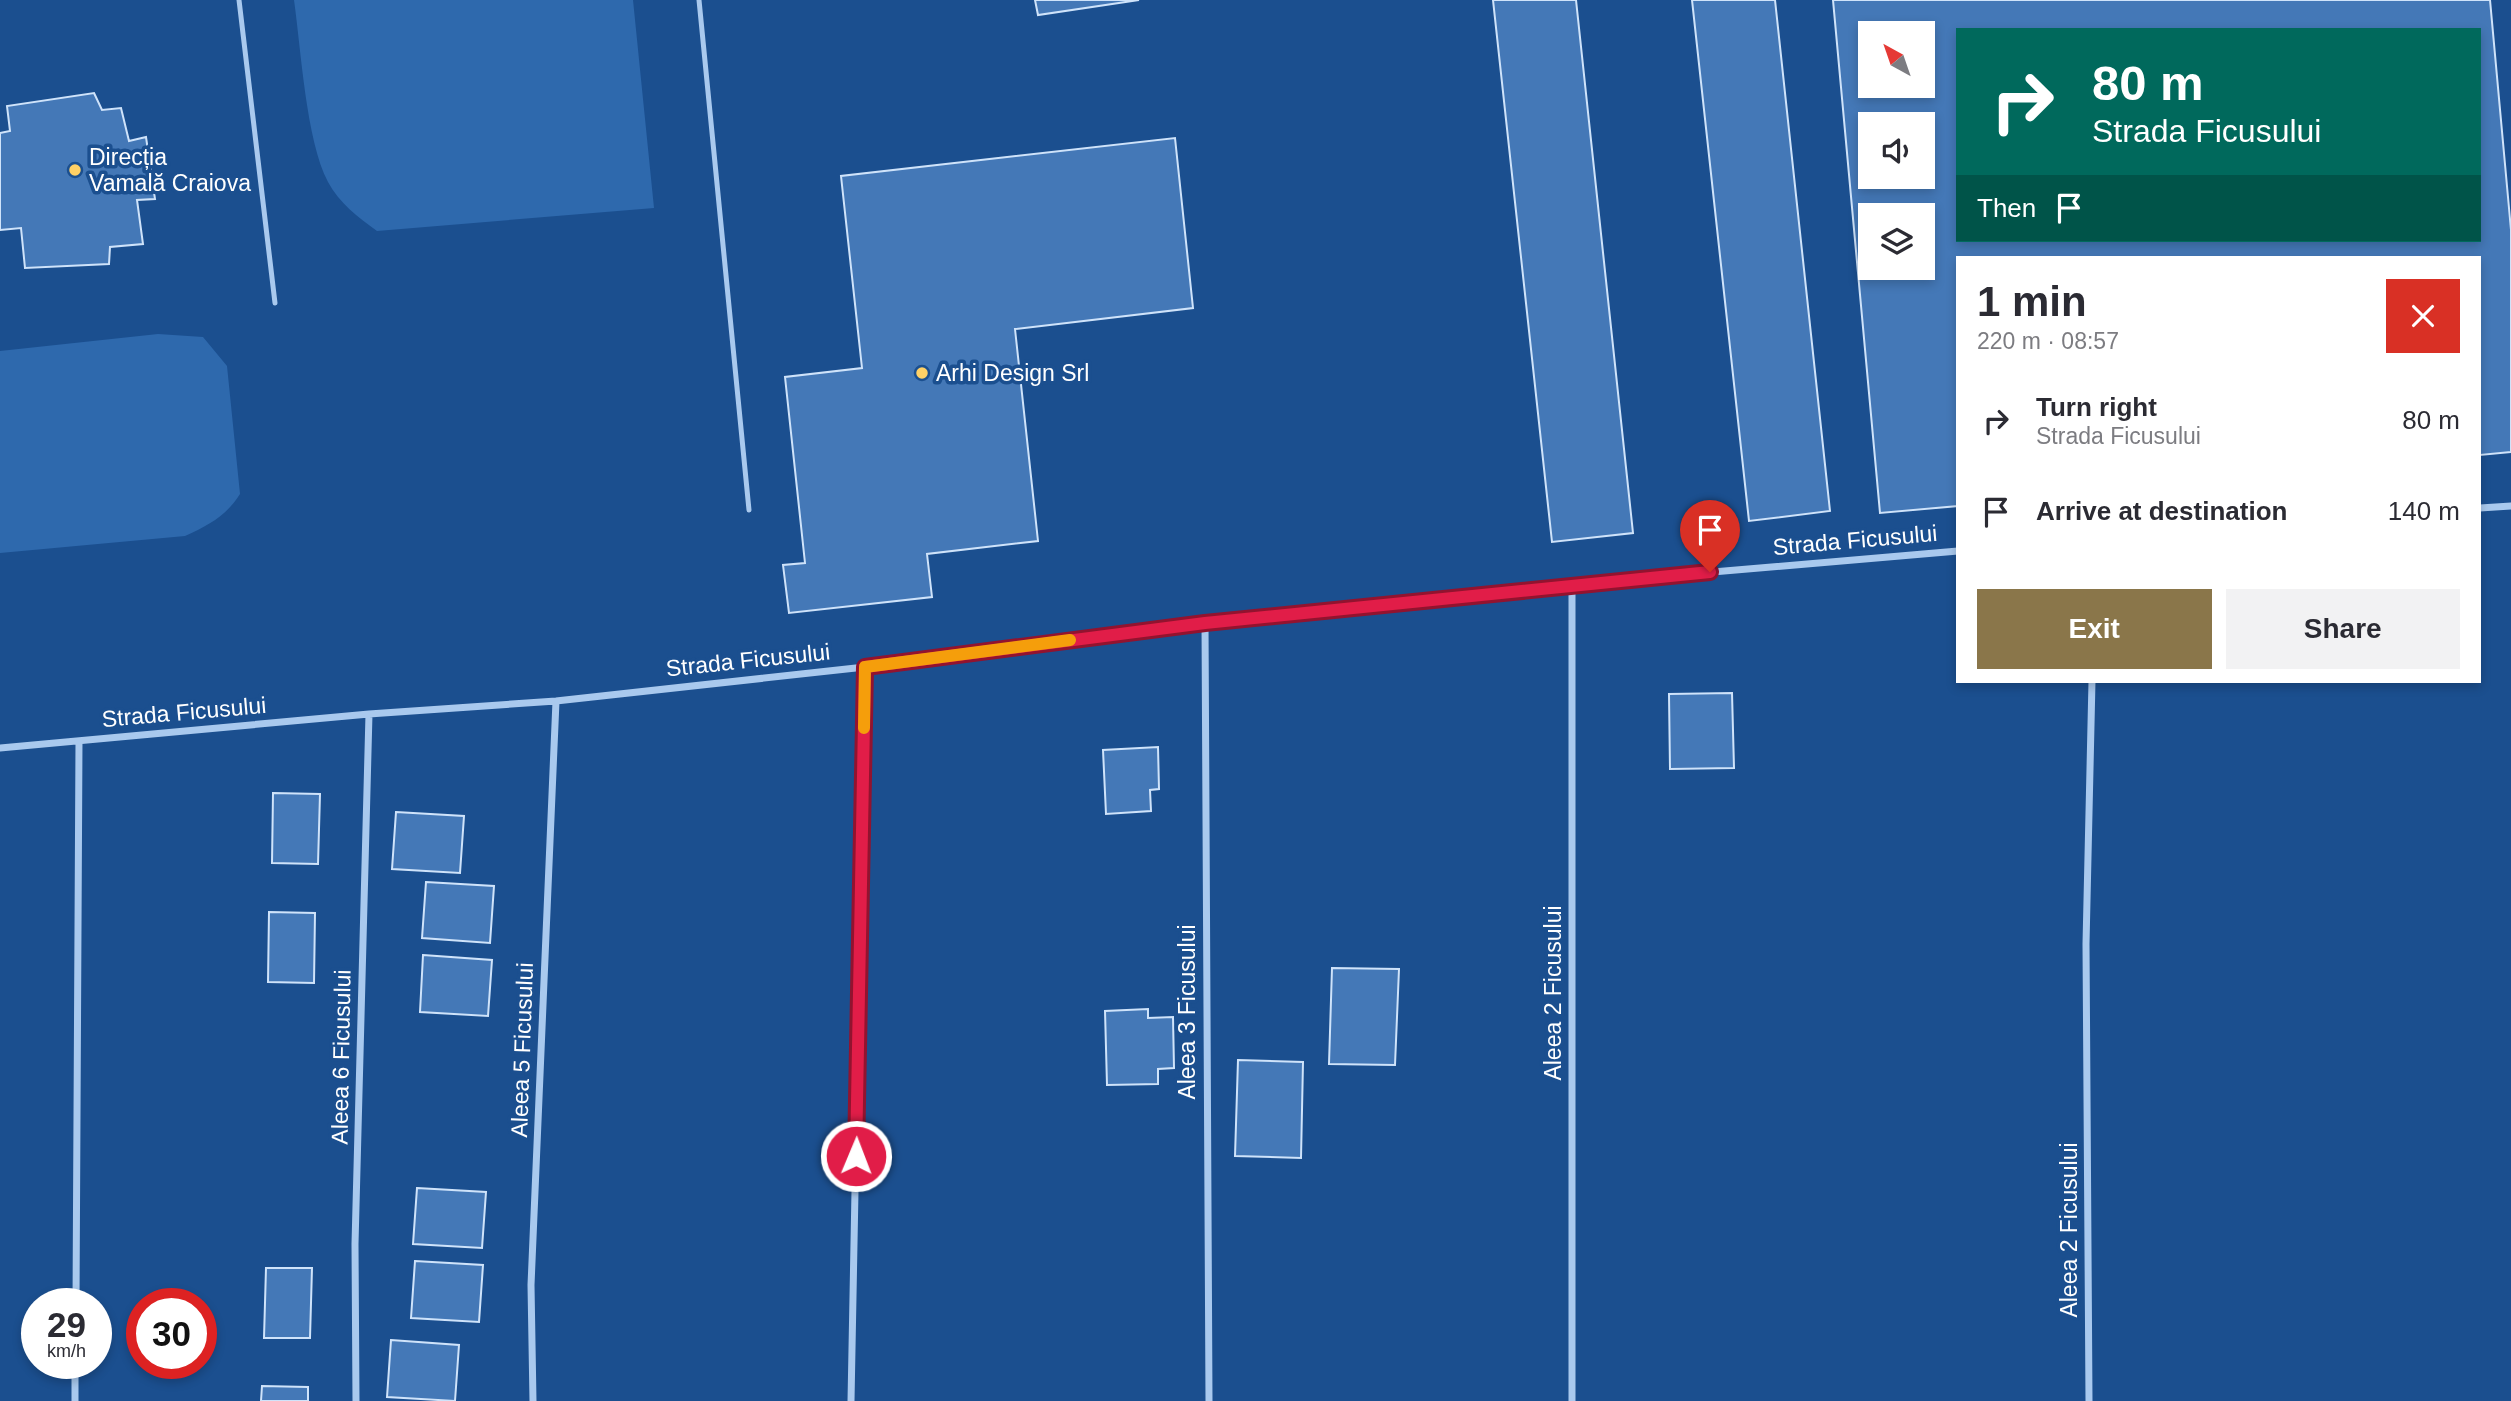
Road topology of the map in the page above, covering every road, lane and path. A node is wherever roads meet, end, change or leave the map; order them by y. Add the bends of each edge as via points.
1 (239, 0) edge
2 (699, 0) edge
3 (275, 303) dead end
4 (2511, 506) edge
5 (2481, 508) edge
6 (749, 510) dead end
7 (1956, 551) edge
8 (1572, 584) junction
9 (1205, 623) junction
10 (865, 667) junction
11 (2092, 683) edge
12 (556, 701) junction
13 (369, 714) junction
14 (79, 741) junction
15 (0, 748) edge
16 (76, 1288) edge
17 (75, 1379) edge
18 (75, 1401) edge
19 (356, 1401) edge
20 (533, 1401) edge
21 (851, 1401) edge
22 (1209, 1401) edge
23 (1572, 1401) edge
24 (2089, 1401) edge

1 - 3 lane
2 - 6 lane
4 - 5 street
7 - 8 street, Strada Ficusului
8 - 9 street, Strada Ficusului
8 - 23 street, Aleea 2 Ficusului
9 - 10 street, Strada Ficusului
9 - 22 street, Aleea 3 Ficusului
10 - 12 street, Strada Ficusului
10 - 21 street
11 - 24 street, Aleea 2 Ficusului via 2086,944
12 - 13 street, Strada Ficusului
12 - 20 street, Aleea 5 Ficusului via 531,1285
13 - 14 street, Strada Ficusului
13 - 19 street, Aleea 6 Ficusului via 355,1244
14 - 15 street, Strada Ficusului
14 - 16 street
17 - 18 street

